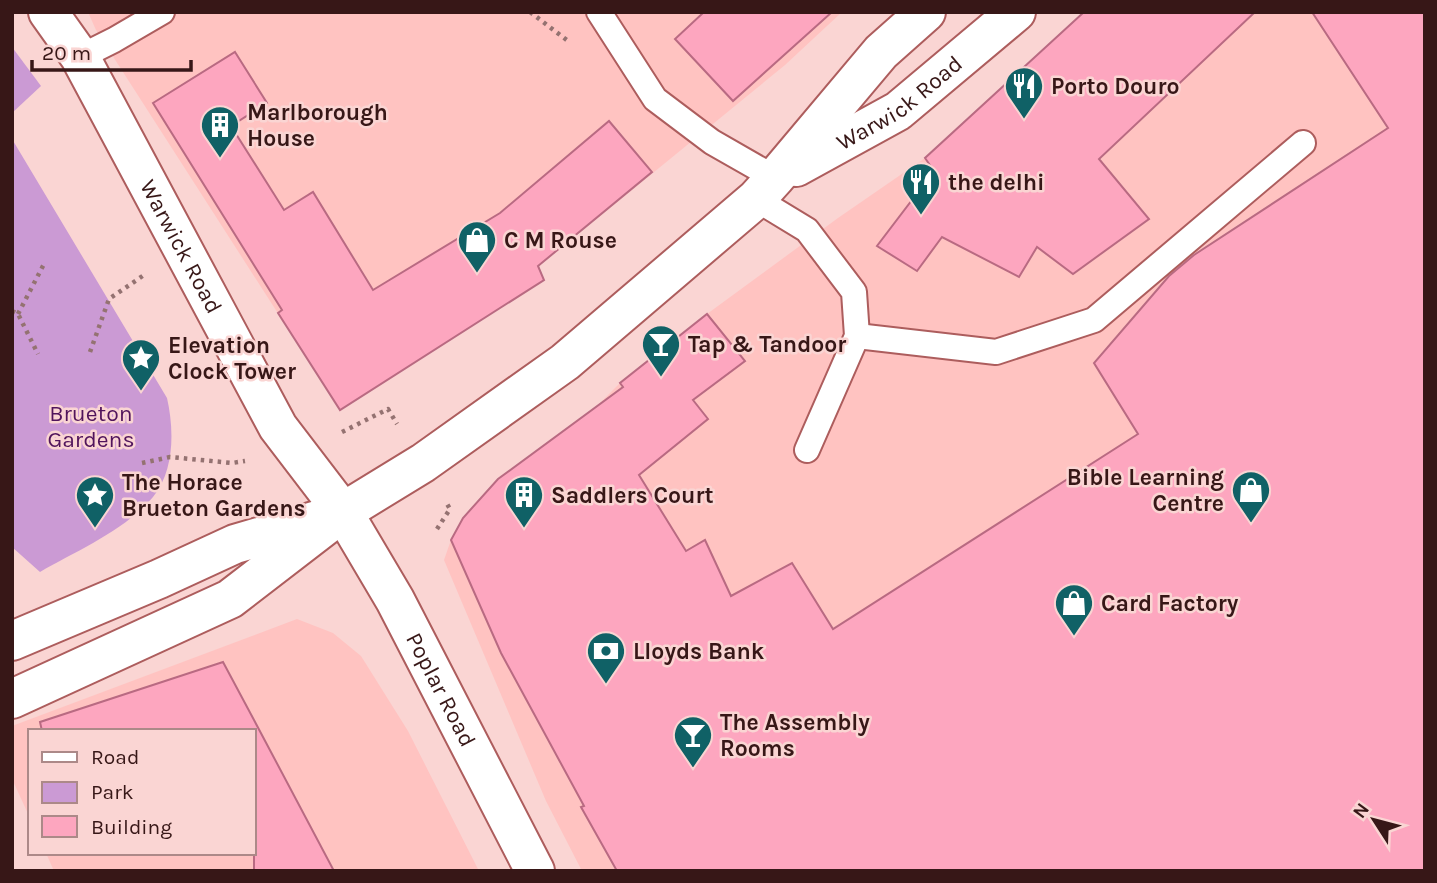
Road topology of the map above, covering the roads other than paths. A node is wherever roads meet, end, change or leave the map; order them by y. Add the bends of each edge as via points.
1 (48, 12) edge
2 (162, 12) edge
3 (599, 12) edge
4 (926, 12) edge
5 (1016, 12) edge
6 (80, 57) junction
7 (1303, 143) dead end
8 (765, 189) junction
9 (857, 336) junction
10 (807, 450) dead end
11 (343, 512) junction
12 (12, 641) edge
13 (12, 699) edge
14 (535, 871) edge

1 - 6 main road, Warwick Road
2 - 6 lane
3 - 8 lane via 655,99
4 - 8 main road, Warwick Road via 881,52
5 - 8 main road, Warwick Road via 898,111
6 - 11 main road, Warwick Road via 278,427
7 - 9 lane via 1094,320 996,352
8 - 9 lane via 807,230 854,292
8 - 11 main road, Warwick Road via 565,362 423,463
9 - 10 lane
11 - 12 main road, Warwick Road via 235,544
11 - 13 main road, Warwick Road via 230,599
11 - 14 main road, Poplar Road via 395,600

